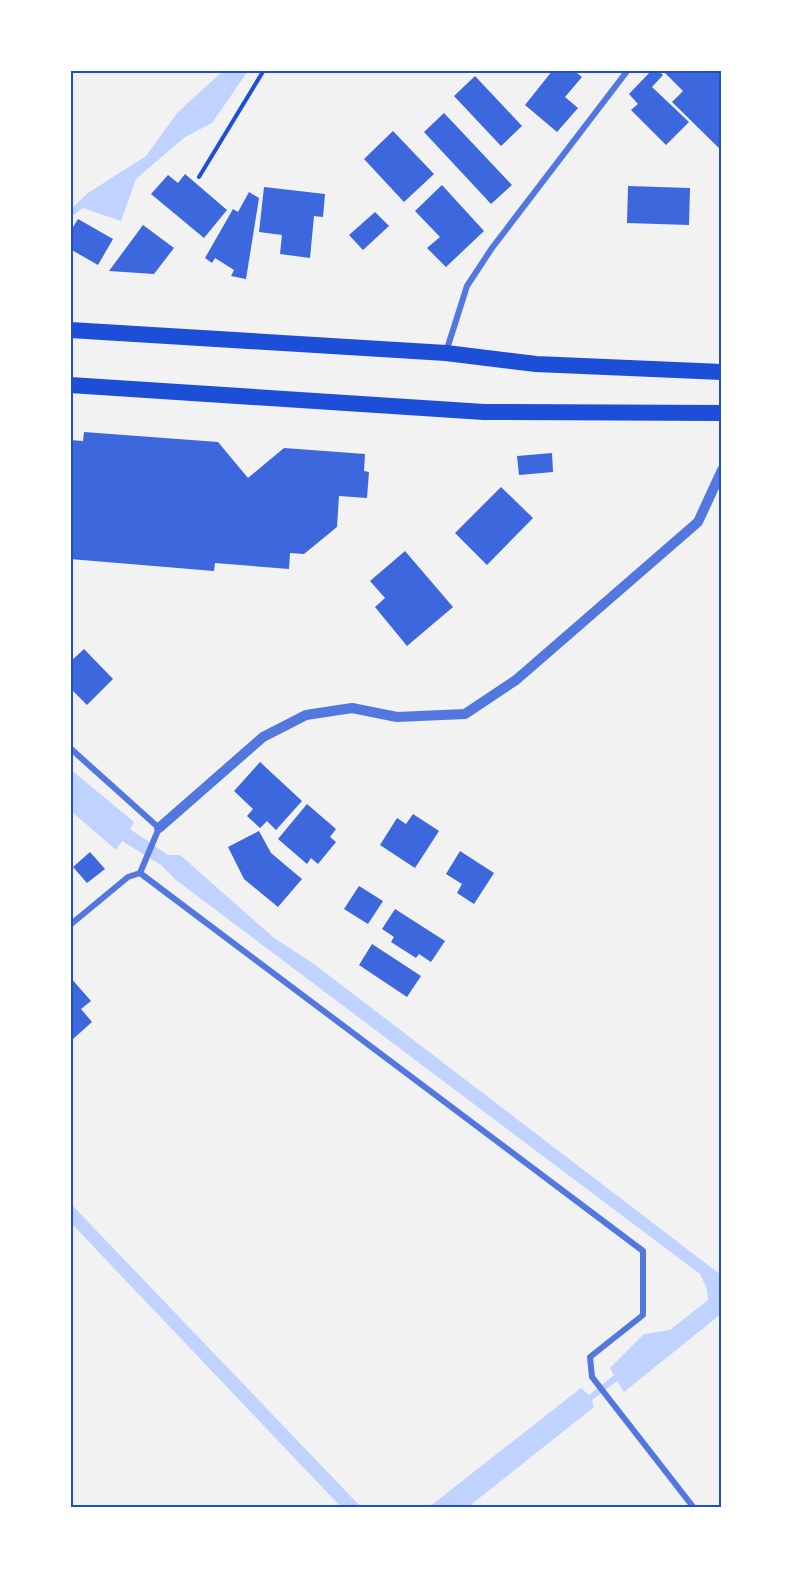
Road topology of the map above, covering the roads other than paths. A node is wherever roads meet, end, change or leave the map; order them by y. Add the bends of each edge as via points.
1 (628, 70) edge
2 (70, 330) edge
3 (446, 353) junction
4 (722, 372) edge
5 (70, 385) edge
6 (722, 413) edge
7 (722, 470) edge
8 (70, 748) edge
9 (157, 833) junction
10 (140, 873) junction
11 (70, 925) edge
12 (694, 1508) edge

1 - 3 street via 466,286
2 - 3 highway
3 - 4 highway via 536,364
5 - 6 highway via 484,412
7 - 9 street via 698,522 516,680 465,714 398,717 352,708 306,715 263,737
8 - 9 street
9 - 10 street
10 - 11 street via 128,877
10 - 12 street via 643,1251 642,1315 590,1357 592,1377

